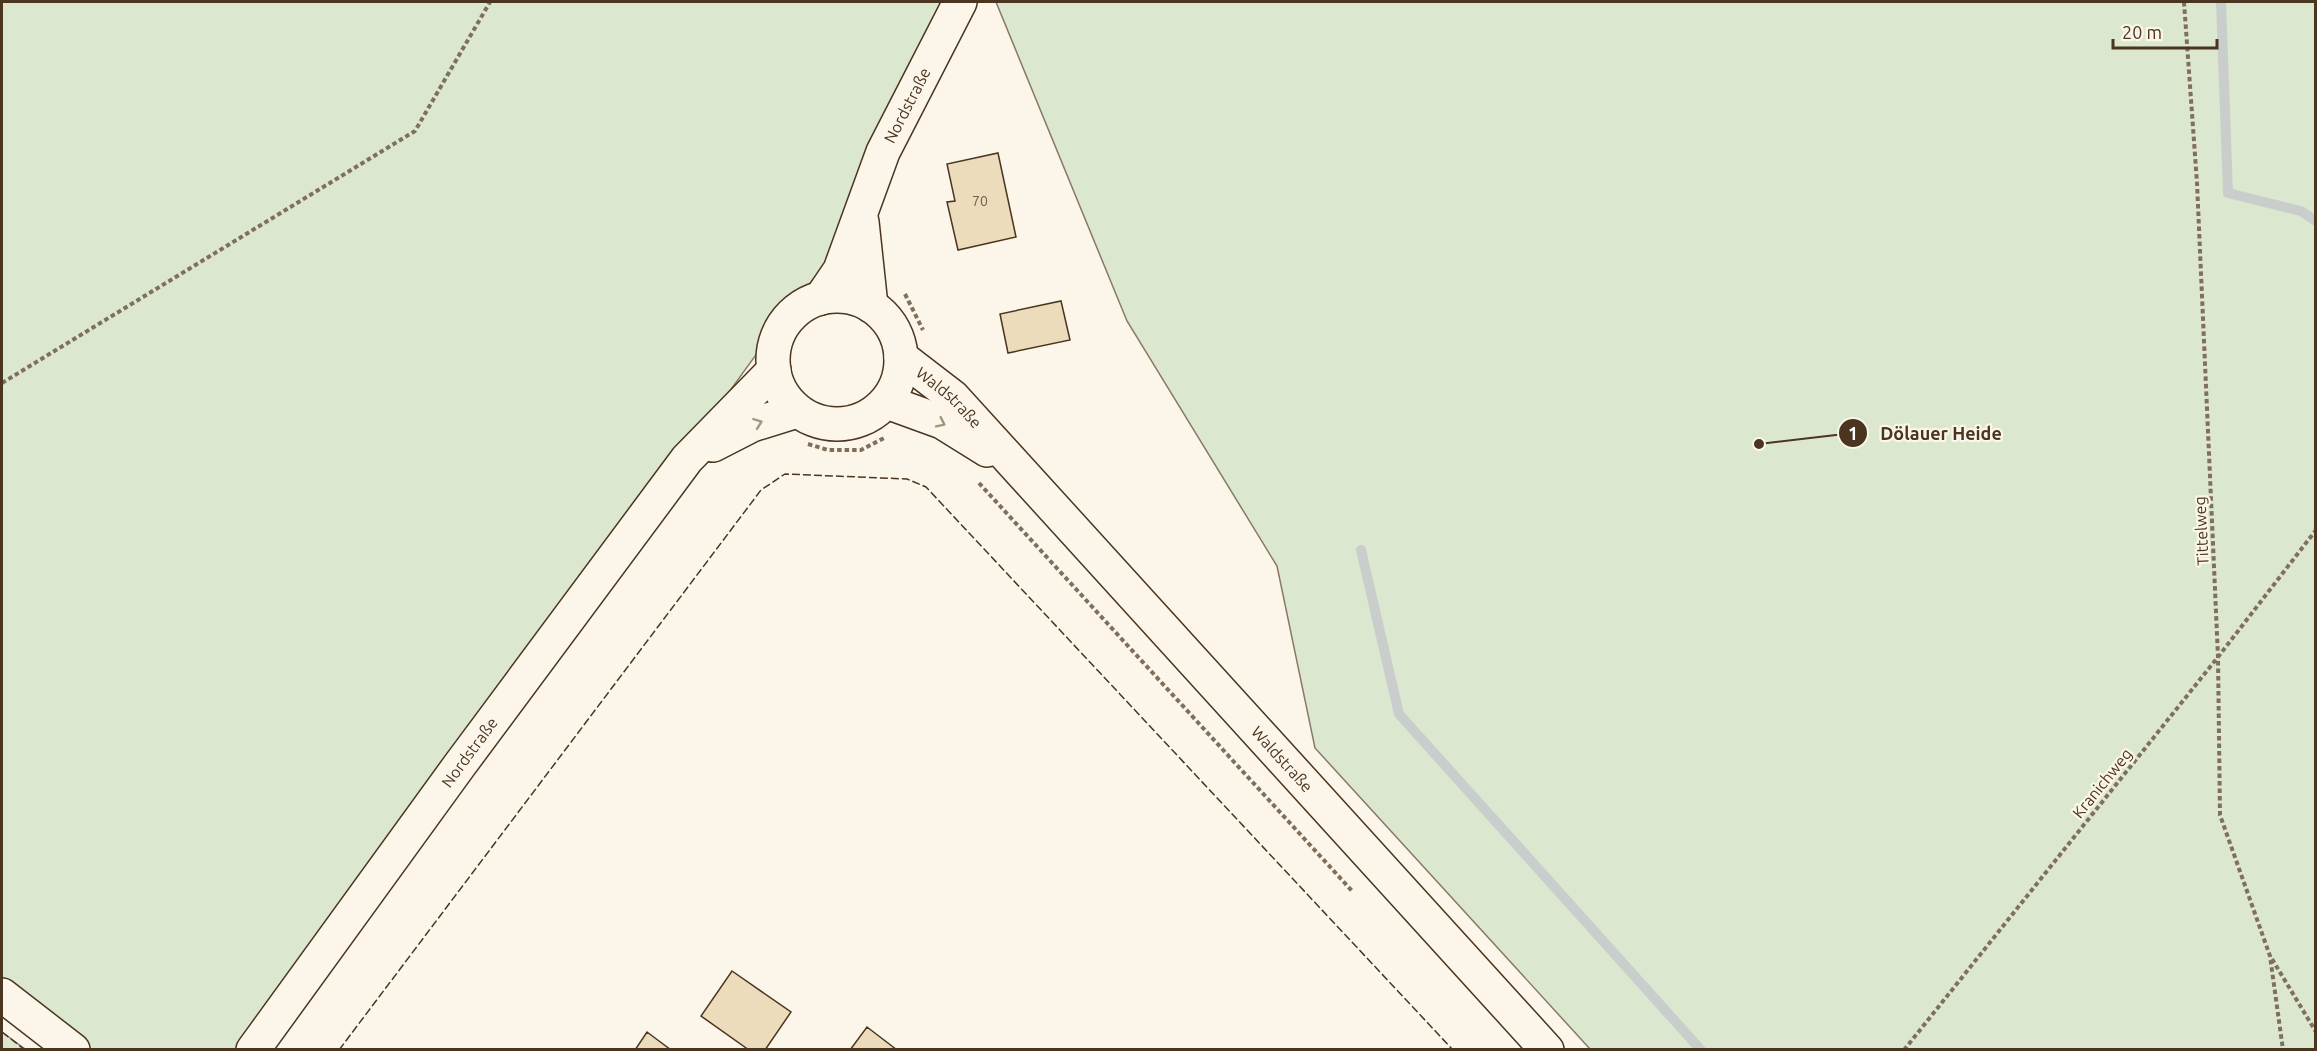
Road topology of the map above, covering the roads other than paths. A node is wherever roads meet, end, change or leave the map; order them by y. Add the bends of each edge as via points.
1 (960, 2) edge
2 (861, 214) junction
3 (821, 298) junction
4 (871, 306) junction
5 (901, 357) junction
6 (774, 370) junction
7 (887, 402) junction
8 (797, 411) junction
9 (687, 459) junction
10 (1017, 468) junction
11 (2, 995) edge
12 (73, 1050) edge
13 (253, 1050) edge
14 (1547, 1050) edge

1 - 2 main road, Nordstraße via 883,152
2 - 3 main road, Nordstraße via 840,270
2 - 4 main road, Nordstraße
3 - 4 main road, Nordstraße via 838,296
3 - 6 main road, Nordstraße via 806,304 783,325 775,346
4 - 5 main road, Nordstraße via 886,319 897,337
5 - 7 main road, Nordstraße via 896,388
5 - 10 main road, Waldstraße via 953,397
6 - 8 main road, Nordstraße via 778,385
6 - 9 main road, Nordstraße
7 - 8 main road via 872,415 853,423 814,421
7 -> 10 main road, Waldstraße via 942,422
9 -> 8 main road, Nordstraße via 752,425
9 - 13 main road, Nordstraße
10 - 14 main road, Waldstraße
11 - 12 main road

